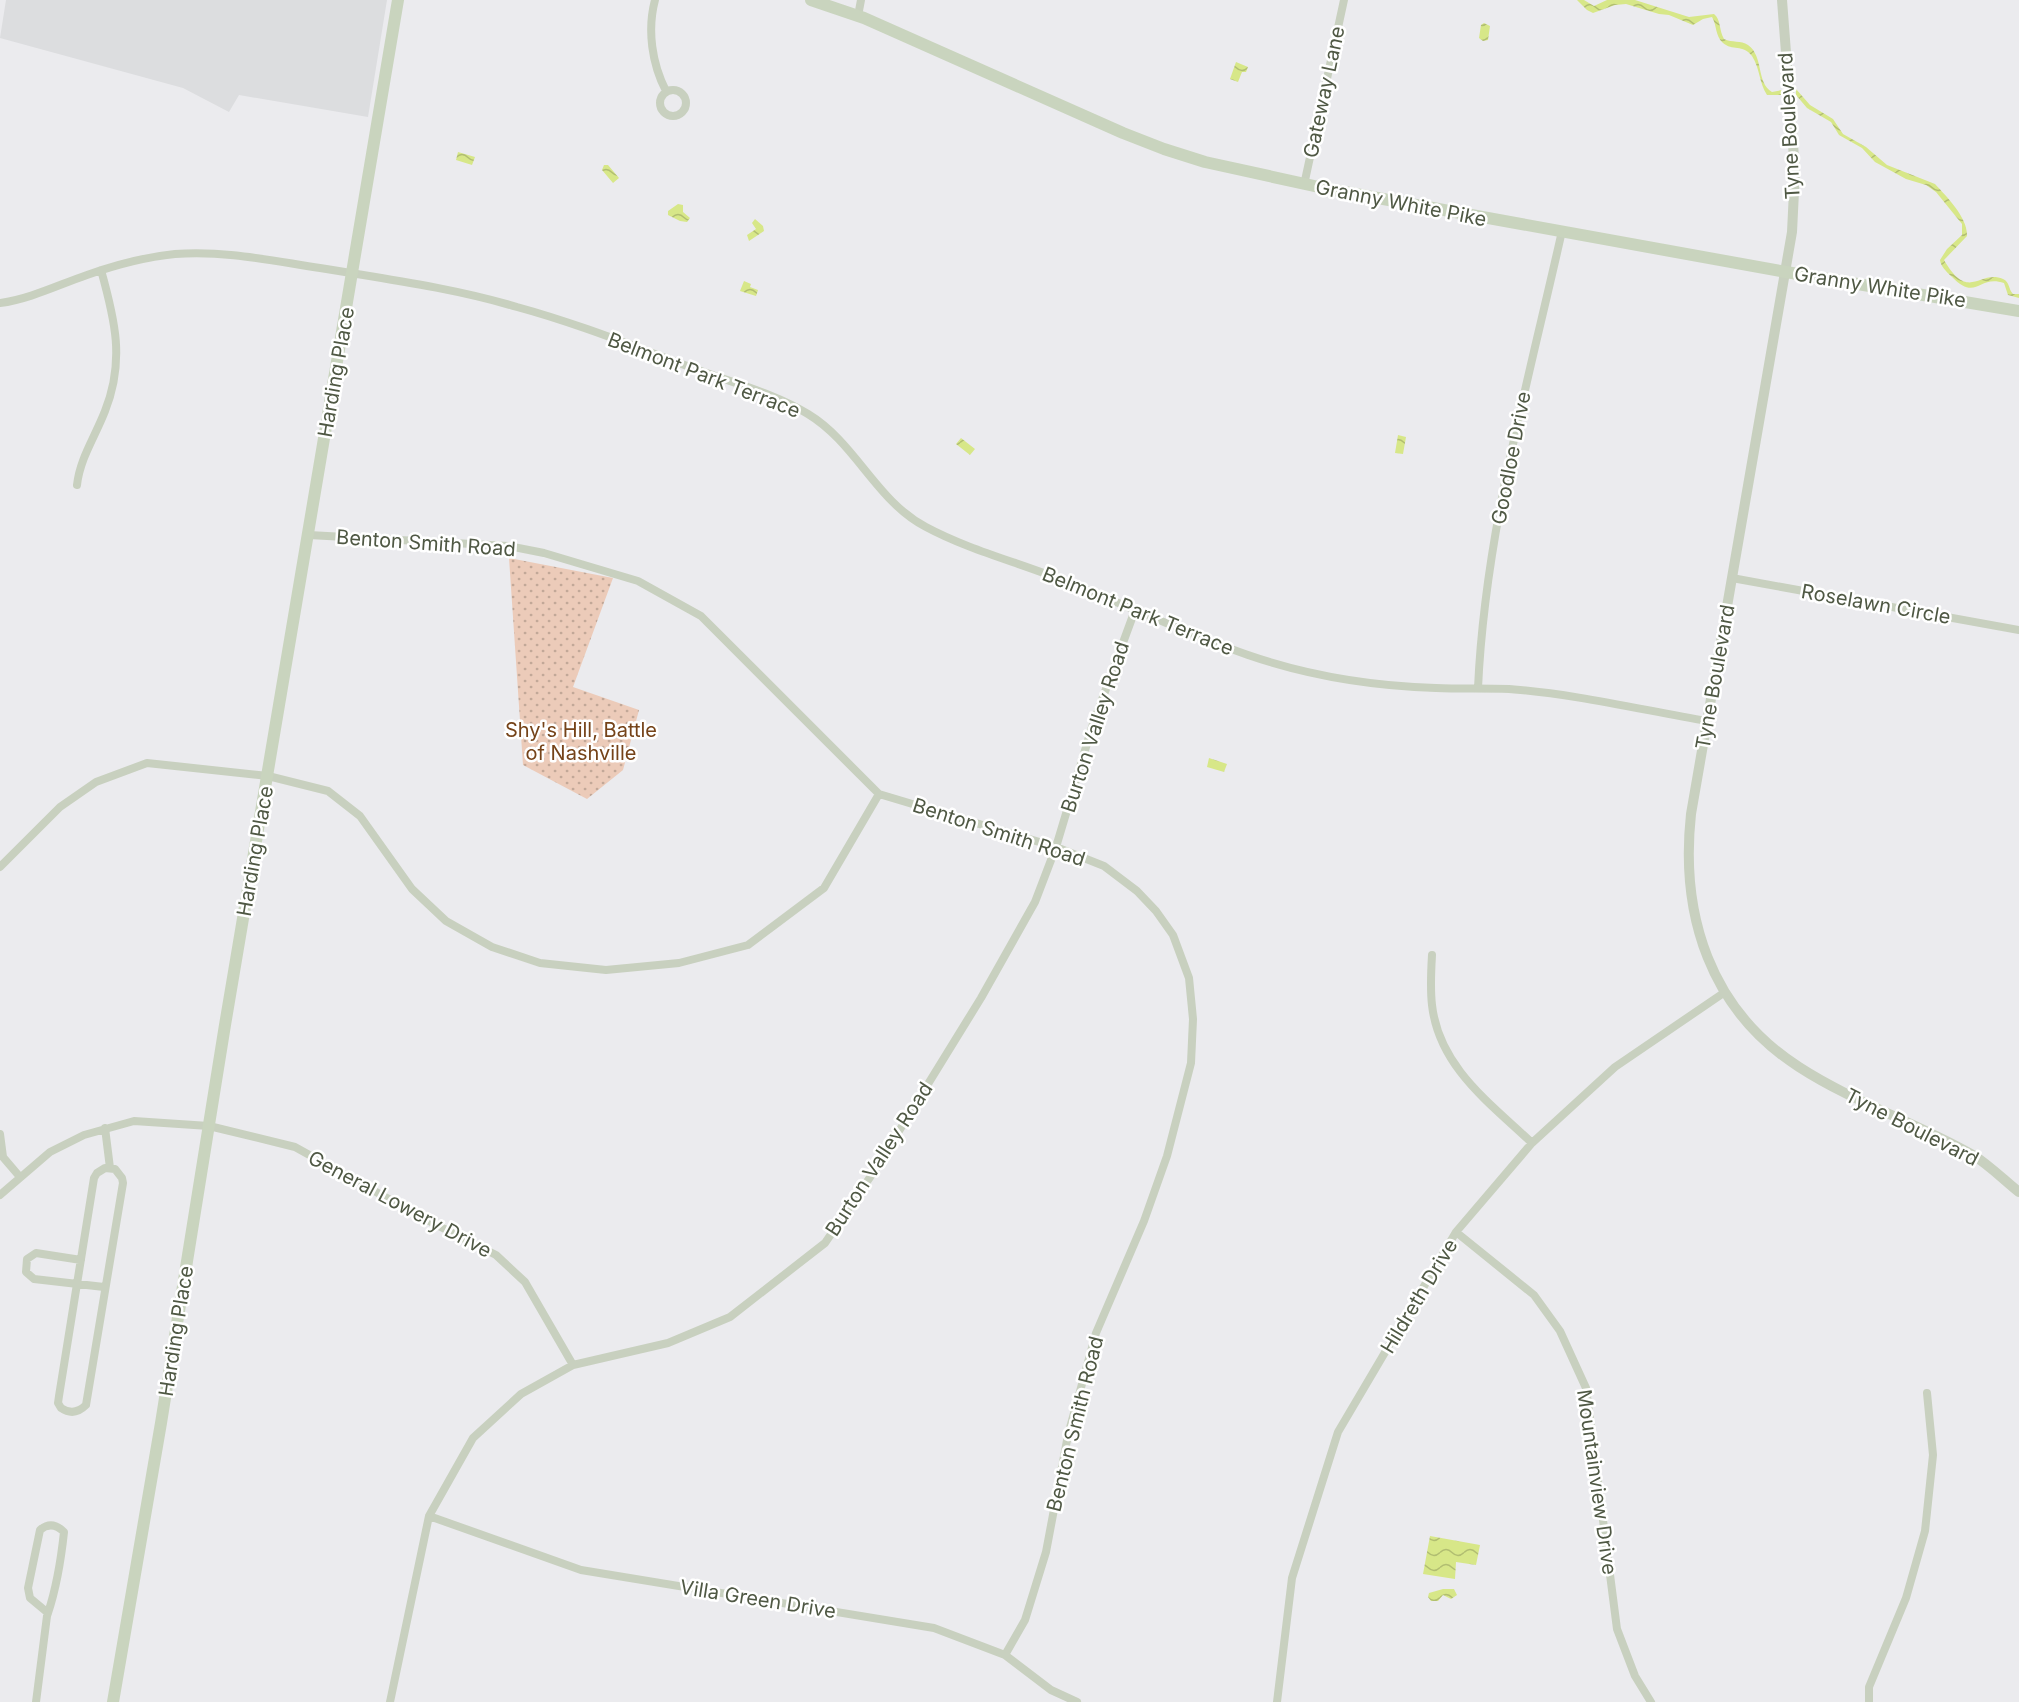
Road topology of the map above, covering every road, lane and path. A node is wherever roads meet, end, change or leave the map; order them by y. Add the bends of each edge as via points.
1 (398, 0) edge
2 (655, 0) edge
3 (811, 0) edge
4 (861, 0) edge
5 (1344, 0) edge
6 (1782, 0) edge
7 (858, 15) junction
8 (666, 91) dead end
9 (1304, 185) junction
10 (1562, 231) junction
11 (101, 270) junction
12 (1786, 272) junction
13 (352, 273) junction
14 (0, 303) edge
15 (2019, 311) edge
16 (77, 485) dead end
17 (309, 535) junction
18 (1732, 578) junction
19 (1135, 610) junction
20 (2019, 630) edge
21 (1478, 688) junction
22 (1707, 721) junction
23 (268, 776) junction
24 (879, 794) junction
25 (1056, 847) junction
26 (0, 867) edge
27 (1432, 955) dead end
28 (1725, 992) junction
29 (209, 1126) junction
30 (105, 1128) junction
31 (0, 1134) edge
32 (1532, 1143) junction
33 (110, 1168) junction
34 (20, 1177) junction
35 (2019, 1192) edge
36 (0, 1195) edge
37 (1456, 1232) junction
38 (81, 1260) junction
39 (77, 1284) junction
40 (104, 1287) junction
41 (573, 1365) junction
42 (1927, 1393) dead end
43 (429, 1516) junction
44 (48, 1613) junction
45 (1005, 1655) junction
46 (36, 1702) edge
47 (112, 1702) edge
48 (390, 1702) edge
49 (1077, 1702) edge
50 (1277, 1702) edge
51 (1651, 1702) edge
52 (1869, 1702) edge

1 - 13 main road, Harding Place
2 - 8 street via 652,44
3 - 7 main road, Granny White Pike
4 - 7 street
5 - 9 street, Gateway Lane
6 - 12 street, Tyne Boulevard via 1796,182
7 - 9 main road, Granny White Pike via 1164,150
9 - 10 main road, Granny White Pike
10 - 12 main road, Granny White Pike
10 - 21 street, Goodloe Drive via 1515,426 1484,614
11 - 13 street, Belmont Park Terrace via 152,257 213,253
11 - 14 street, Belmont Park Terrace
11 - 16 street via 113,317 116,364 109,399 85,454
12 - 15 main road, Granny White Pike
12 - 18 street, Tyne Boulevard
13 - 17 main road, Harding Place
13 - 19 street, Belmont Park Terrace via 518,307 779,400 829,428 885,494 922,525
17 - 23 main road, Harding Place
17 - 24 street, Benton Smith Road via 508,546 638,581 701,616
18 - 20 street, Roselawn Circle
18 - 22 street, Tyne Boulevard
19 - 21 street, Belmont Park Terrace via 1302,672 1395,686
19 - 25 street, Burton Valley Road via 1092,728
21 - 22 street, Belmont Park Terrace via 1574,698
22 - 28 street, Tyne Boulevard via 1691,814 1688,870 1695,920
23 - 24 street via 328,791 360,816 412,889 446,921 492,947 540,963 606,970 679,963 748,945 824,888
23 - 26 street via 147,763 96,782 60,807
23 - 29 main road, Harding Place
24 - 25 street, Benton Smith Road
25 - 41 street, Burton Valley Road via 1035,902 981,998 825,1243 730,1317 667,1344
25 - 45 street, Benton Smith Road via 1104,866 1144,898 1173,935 1189,978 1193,1019 1191,1064 1165,1162 1096,1333 1068,1435 1046,1552 1025,1620
27 - 32 street via 1432,1006 1448,1056 1468,1084
28 - 32 street, Hildreth Drive via 1615,1067
28 - 35 street, Tyne Boulevard via 1753,1029 1798,1067 1974,1156
29 - 30 street, General Lowery Drive via 134,1121
29 - 41 street, General Lowery Drive via 295,1147 496,1254 525,1281
29 - 47 main road, Harding Place
30 - 33 street
30 - 34 street, General Lowery Drive via 50,1152
31 - 34 street via 3,1157
32 - 37 street, Hildreth Drive
33 - 38 street via 100,1170 94,1178
33 - 40 street via 119,1173 123,1183
34 - 36 street, General Lowery Drive
37 - 50 street, Hildreth Drive via 1338,1432 1292,1578
37 - 51 street, Mountainview Drive via 1534,1295 1560,1331 1586,1388 1617,1629 1635,1676
38 - 39 street
38 - 39 street via 36,1253 27,1259 29,1277
39 - 40 street
39 - 40 street via 58,1403 65,1411 73,1412 86,1405
41 - 43 street, Burton Valley Road via 521,1394 473,1438
42 - 52 street via 1933,1455 1925,1531 1906,1598 1869,1687
43 - 45 street, Villa Green Drive via 581,1570 934,1628
43 - 48 street, Burton Valley Road
44 - 44 street via 58,1578 64,1532 52,1525 40,1530 28,1588 30,1598
44 - 46 street
45 - 49 street, Villa Green Drive via 1051,1690

